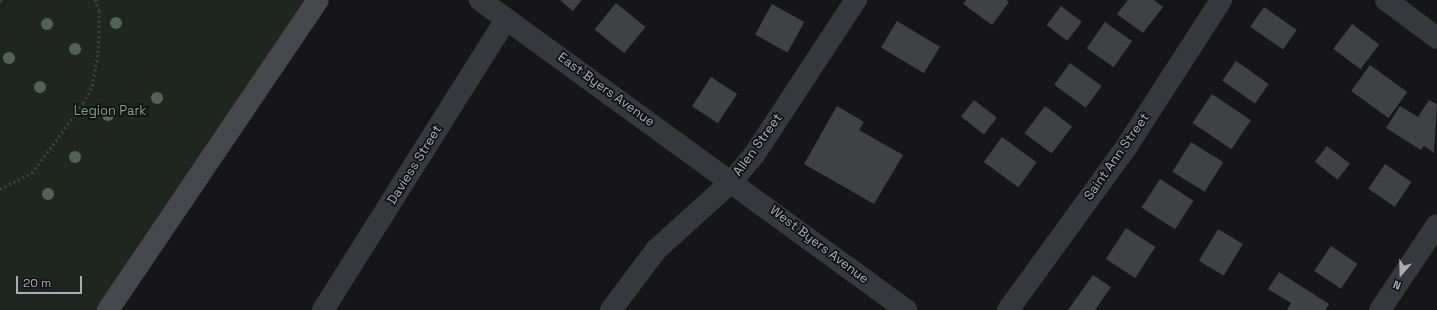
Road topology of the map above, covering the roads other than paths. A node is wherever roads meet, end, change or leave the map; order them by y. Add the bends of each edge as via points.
1 (318, 0) edge
2 (481, 0) edge
3 (856, 0) edge
4 (1221, 0) edge
5 (1386, 0) edge
6 (506, 19) junction
7 (1437, 38) edge
8 (732, 181) junction
9 (1437, 225) edge
10 (108, 310) edge
11 (323, 310) edge
12 (611, 310) edge
13 (906, 310) edge
14 (1008, 310) edge
15 (1380, 310) edge

1 - 10 street
2 - 6 street, East Byers Avenue
3 - 8 street, Allen Street via 754,155
4 - 14 street, Saint Ann Street via 1126,146
5 - 7 street
6 - 8 street, East Byers Avenue
6 - 11 street, Daviess Street
8 - 12 street, Allen Street via 656,250
8 - 13 street, West Byers Avenue
9 - 15 street

